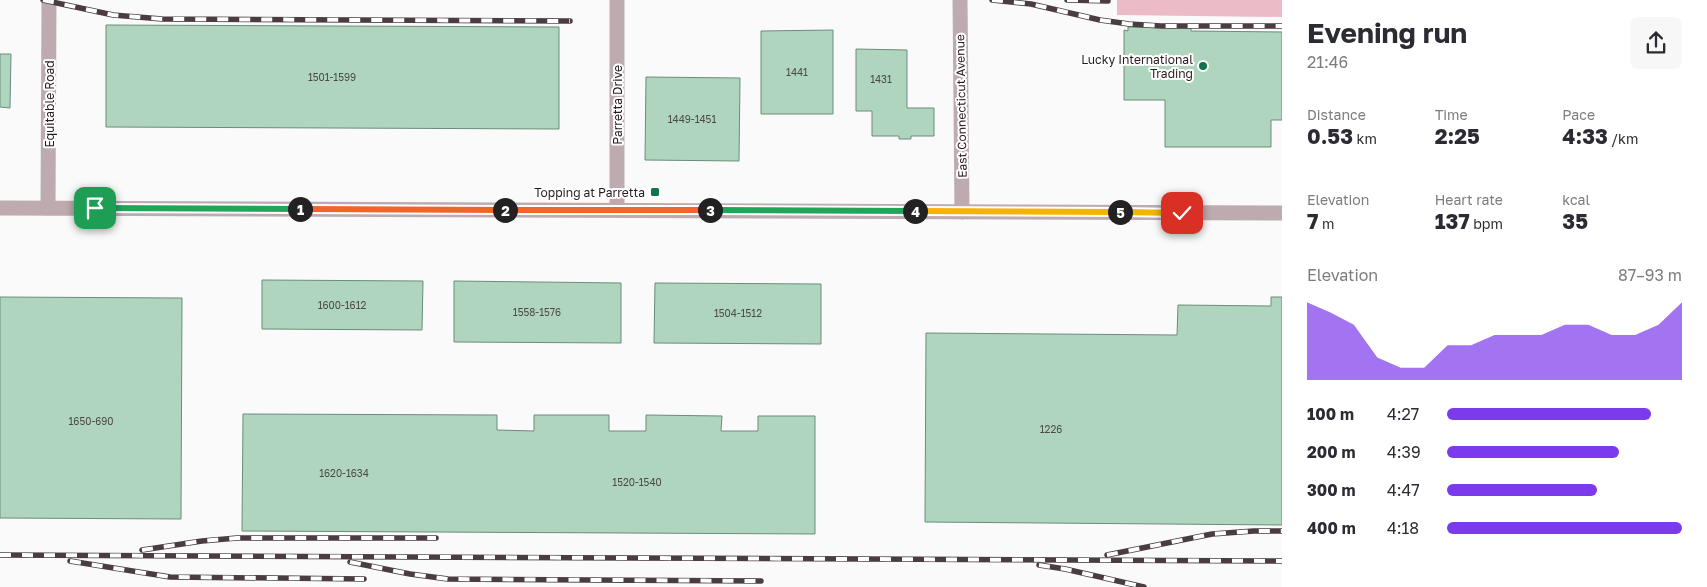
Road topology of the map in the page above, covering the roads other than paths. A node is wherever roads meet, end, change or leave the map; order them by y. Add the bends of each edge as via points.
1 (49, 0) edge
2 (617, 0) edge
3 (960, 0) edge
4 (0, 208) edge
5 (48, 208) junction
6 (617, 210) junction
7 (962, 212) junction
8 (1282, 213) edge

1 - 5 street, Equitable Road
2 - 6 street, Parretta Drive
3 - 7 street, East Connecticut Avenue
4 - 5 street
5 - 6 street
6 - 7 street
7 - 8 street

